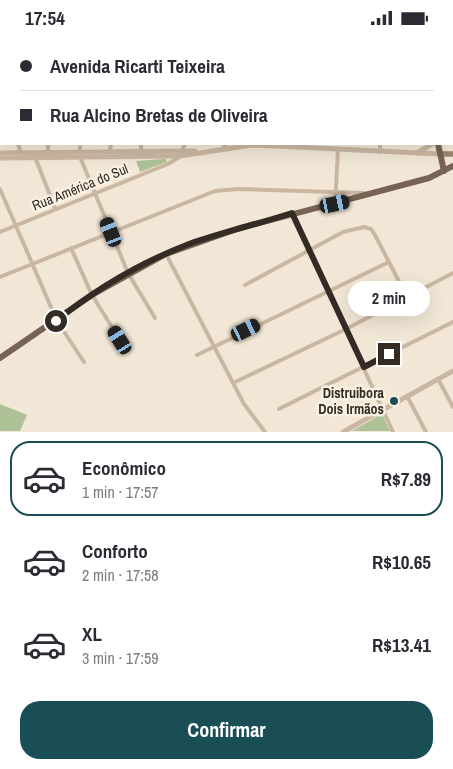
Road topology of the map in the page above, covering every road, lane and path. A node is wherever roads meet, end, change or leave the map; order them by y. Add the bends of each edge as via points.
1 (18, 145) edge
2 (48, 145) edge
3 (80, 145) edge
4 (111, 145) edge
5 (141, 145) edge
6 (173, 145) edge
7 (184, 145) edge
8 (279, 145) edge
9 (380, 145) edge
10 (430, 145) edge
11 (438, 145) edge
12 (224, 146) edge
13 (338, 150) junction
14 (110, 151) junction
15 (141, 151) junction
16 (48, 152) junction
17 (380, 152) junction
18 (0, 153) edge
19 (21, 153) junction
20 (173, 153) junction
21 (180, 153) junction
22 (416, 153) junction
23 (80, 154) junction
24 (453, 154) edge
25 (34, 155) junction
26 (440, 155) junction
27 (0, 158) edge
28 (168, 164) junction
29 (453, 166) edge
30 (444, 171) junction
31 (0, 189) edge
32 (94, 192) junction
33 (377, 193) junction
34 (335, 194) junction
35 (335, 204) junction
36 (55, 208) junction
37 (292, 213) junction
38 (16, 225) junction
39 (0, 232) edge
40 (111, 232) junction
41 (71, 248) junction
42 (309, 252) junction
43 (166, 254) junction
44 (389, 261) junction
45 (31, 264) junction
46 (128, 273) junction
47 (453, 273) edge
48 (0, 277) edge
49 (245, 285) dead end
50 (327, 291) junction
51 (92, 295) junction
52 (407, 297) junction
53 (154, 318) dead end
54 (56, 321) junction
55 (453, 322) edge
56 (346, 329) junction
57 (120, 340) dead end
58 (214, 346) junction
59 (197, 355) dead end
60 (0, 358) edge
61 (84, 362) dead end
62 (364, 367) junction
63 (453, 371) edge
64 (438, 379) junction
65 (233, 383) junction
66 (407, 396) junction
67 (453, 407) edge
68 (279, 409) dead end
69 (381, 409) junction
70 (265, 431) edge
71 (343, 431) edge
72 (393, 431) edge
73 (426, 431) edge

1 - 19 street
2 - 16 street
3 - 23 street
4 - 14 street
5 - 15 street
6 - 20 street
7 - 21 street, Rua América do Sul
8 - 12 street
8 - 13 street
9 - 17 street
10 - 22 street
11 - 26 main road
12 - 21 street
13 - 17 street
13 - 34 street
14 - 15 street
14 - 23 street
15 - 20 street
16 - 23 street
16 - 25 street
17 - 22 street
18 - 19 street
19 - 25 street
20 - 21 street
20 - 23 street
20 - 28 street
21 - 28 street, Rua América do Sul
22 - 26 street
23 - 25 street
23 - 32 street
24 - 26 main road
25 - 27 street
25 - 36 street
26 - 30 main road
28 - 32 street, Rua América do Sul
29 - 30 main road
30 - 33 main road
31 - 38 street
32 - 36 street, Rua América do Sul
32 - 40 street
33 - 34 street
33 - 35 main road
34 - 35 street
34 - 40 street via 238,189 215,191
35 - 37 main road
36 - 38 street, Rua América do Sul
37 - 42 street
37 - 43 main road via 210,237
38 - 39 street, Rua América do Sul
38 - 45 street
40 - 41 street
40 - 46 street
41 - 45 street
41 - 51 street
42 - 44 street via 354,228 371,229
42 - 49 street
42 - 50 street
43 - 46 main road
43 - 58 street
44 - 50 street
44 - 52 street
45 - 48 street
45 - 54 street
46 - 51 main road
46 - 53 street
47 - 52 street
50 - 56 street
50 - 58 street
51 - 54 main road
51 - 57 street
52 - 56 street
54 - 60 main road
54 - 61 street
55 - 62 street
56 - 62 street
56 - 65 street
58 - 59 street
58 - 65 street
62 - 68 street
62 - 69 street
63 - 64 street
64 - 66 street
64 - 67 street
65 - 70 street via 249,412
66 - 69 street
66 - 73 street
69 - 71 street
69 - 72 street

